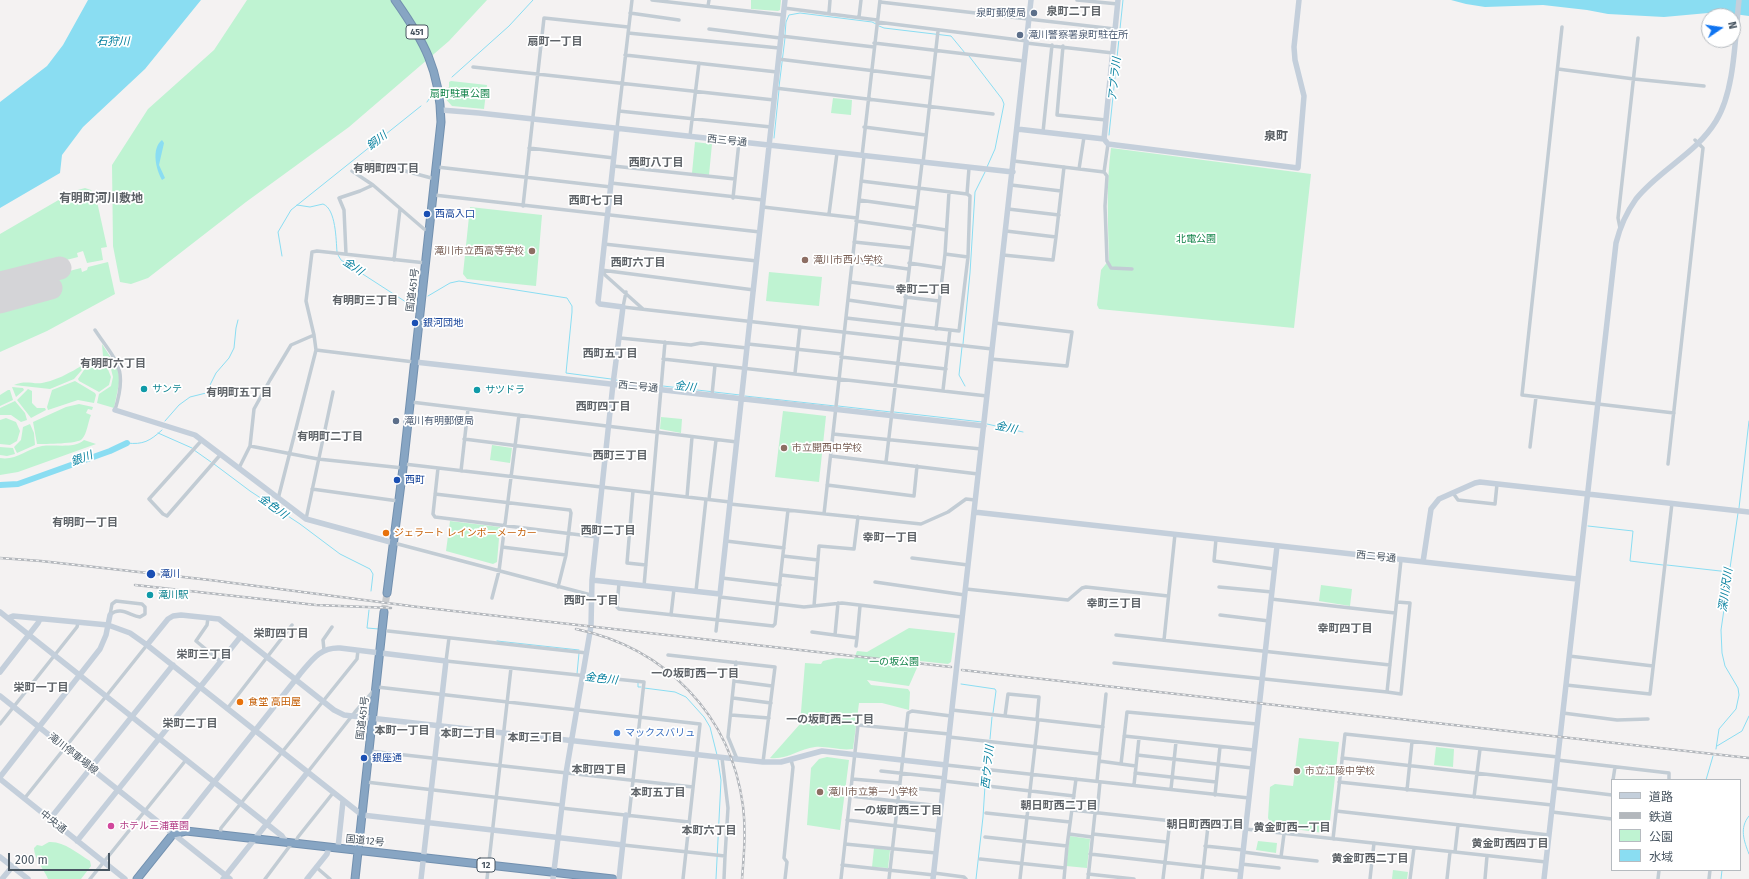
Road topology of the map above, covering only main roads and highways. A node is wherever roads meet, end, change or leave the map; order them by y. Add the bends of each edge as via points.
1 (395, 0) edge
2 (387, 593) tunnel mouth
3 (384, 612) tunnel mouth
4 (358, 850) junction
5 (553, 876) edge
6 (137, 879) edge
7 (355, 879) edge
8 (613, 879) edge

1 - 2 highway, 国道451号 / 451 via 418,33 433,68 439,92 441,135
3 - 4 highway, 国道451号
4 - 5 highway, 国道12号 / 12 via 489,865
4 - 6 highway, 国道12号 / 12 via 186,831 173,834
4 - 7 highway, 国道451号
5 - 8 highway, 国道12号 / 12

